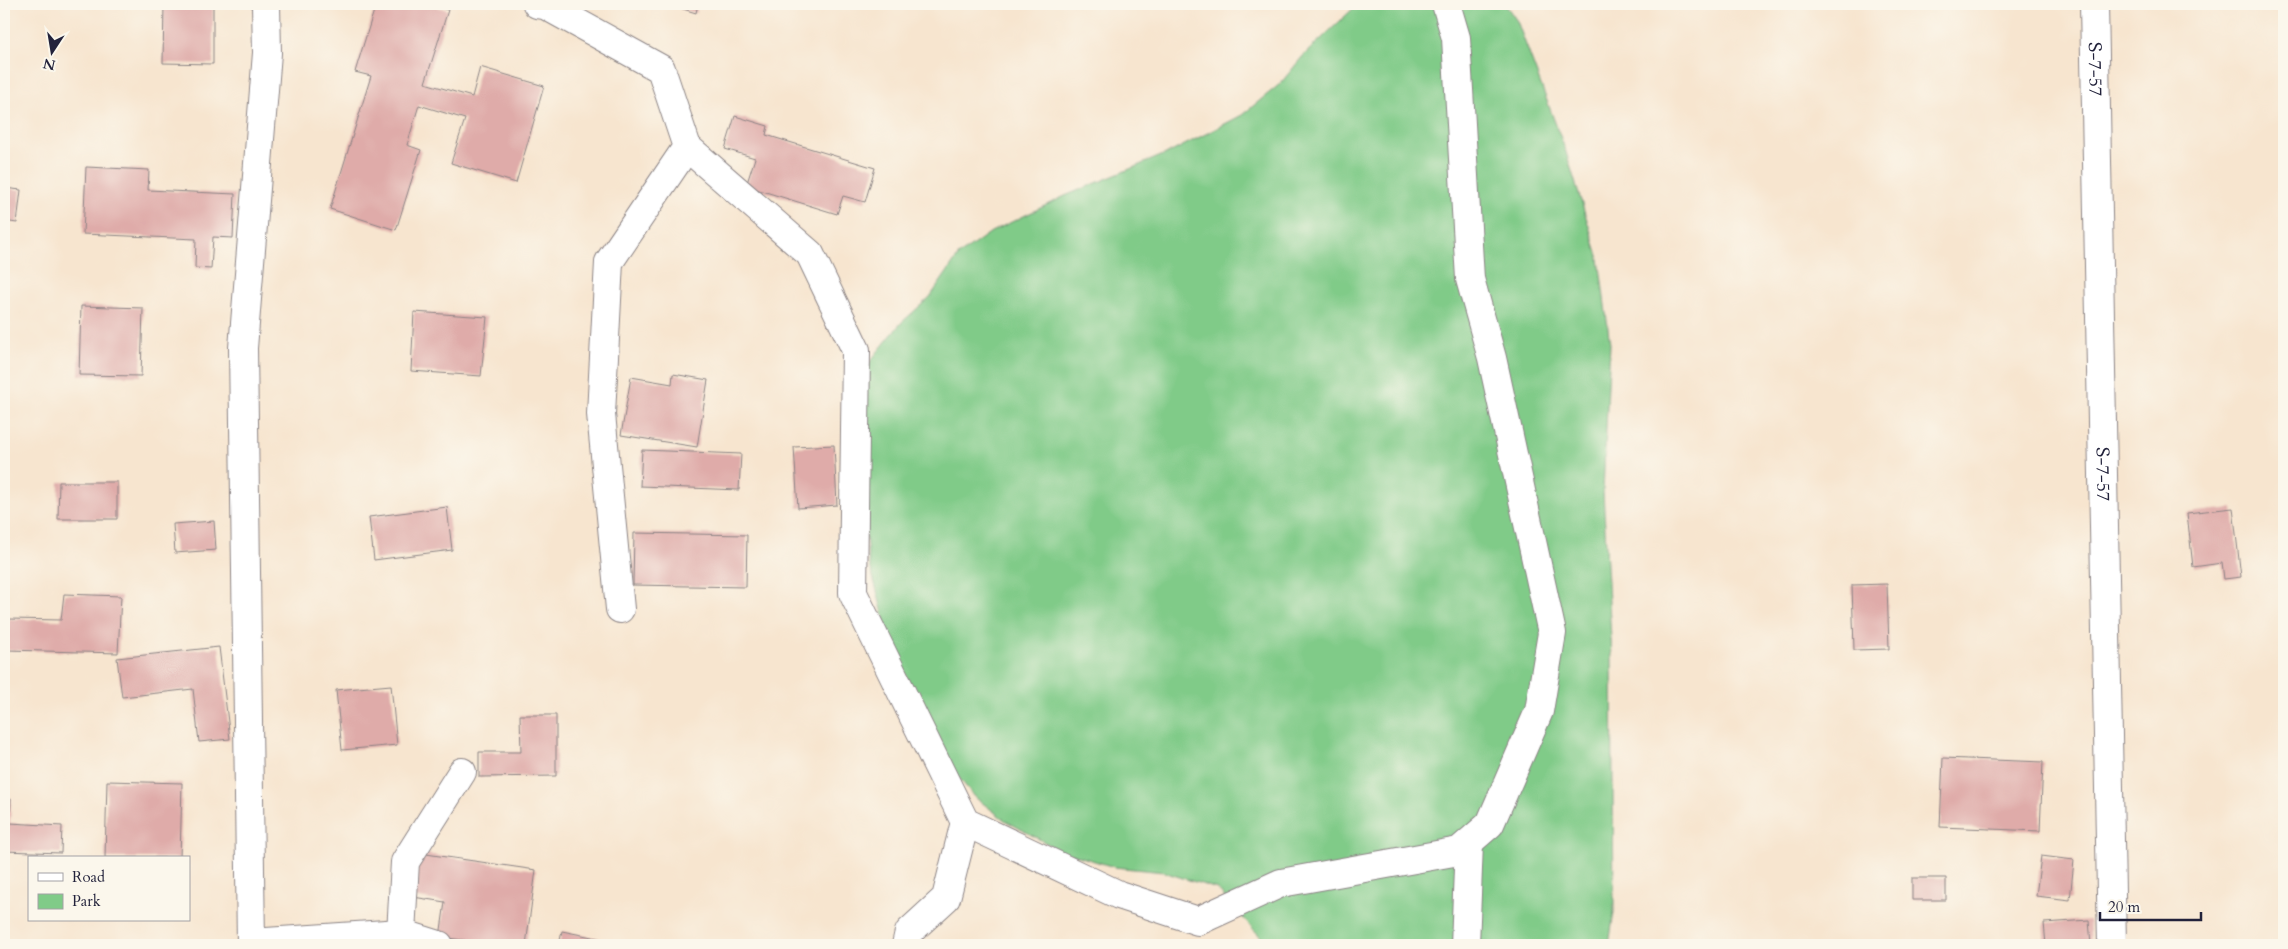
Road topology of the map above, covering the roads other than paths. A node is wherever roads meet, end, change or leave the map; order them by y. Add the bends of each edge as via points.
1 (266, 4) edge
2 (538, 4) edge
3 (1446, 4) edge
4 (2094, 4) edge
5 (687, 147) junction
6 (620, 608) dead end
7 (462, 772) dead end
8 (965, 822) junction
9 (1468, 843) junction
10 (401, 933) junction
11 (251, 944) edge
12 (439, 945) edge
13 (906, 945) edge
14 (1465, 945) edge
15 (2112, 945) edge

1 - 11 street via 267,53 243,348
2 - 5 street via 661,69
3 - 9 street via 1456,38 1470,279 1492,358 1552,633 1536,720 1490,824
4 - 15 street, Տ-7-57 / Տ-7-57
5 - 6 street via 609,262 601,414
5 - 8 street via 810,254 856,350 853,593
7 - 10 street via 405,862
8 - 9 street via 1119,895 1198,921 1281,883 1459,851
8 - 13 street via 946,898 909,932
9 - 14 street
10 - 11 street
10 - 12 street

